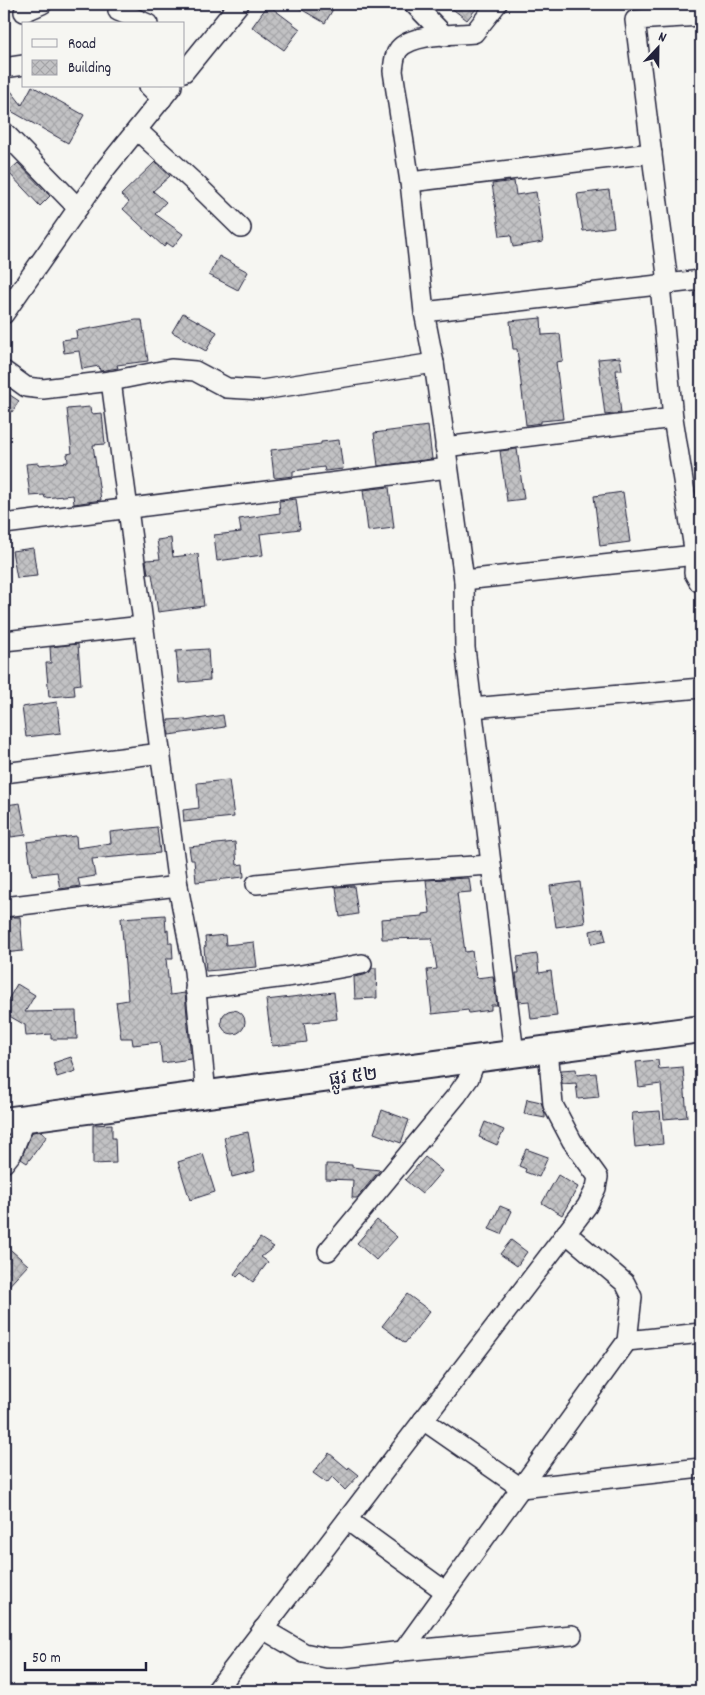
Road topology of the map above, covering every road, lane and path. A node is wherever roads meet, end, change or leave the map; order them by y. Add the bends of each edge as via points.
1 (42, 4) edge
2 (239, 4) edge
3 (414, 4) edge
4 (497, 4) edge
5 (24, 12) dead end
6 (118, 13) edge
7 (701, 16) edge
8 (143, 22) edge
9 (445, 36) junction
10 (188, 60) edge
11 (22, 65) edge
12 (4, 68) edge
13 (161, 91) edge
14 (137, 130) junction
15 (4, 132) edge
16 (652, 153) junction
17 (410, 182) junction
18 (78, 208) junction
19 (241, 228) dead end
20 (701, 280) edge
21 (664, 284) junction
22 (424, 312) junction
23 (4, 314) edge
24 (434, 363) junction
25 (4, 371) edge
26 (111, 381) junction
27 (673, 418) junction
28 (446, 447) junction
29 (448, 468) junction
30 (127, 508) junction
31 (4, 524) edge
32 (695, 555) junction
33 (464, 580) junction
34 (701, 583) edge
35 (143, 626) junction
36 (4, 641) edge
37 (701, 688) edge
38 (472, 708) junction
39 (161, 753) junction
40 (4, 773) edge
41 (491, 865) junction
42 (256, 884) dead end
43 (178, 886) junction
44 (4, 907) edge
45 (362, 964) dead end
46 (196, 989) junction
47 (701, 1029) edge
48 (548, 1050) junction
49 (514, 1054) junction
50 (476, 1059) junction
51 (206, 1094) junction
52 (15, 1120) edge
53 (4, 1163) edge
54 (566, 1233) junction
55 (328, 1251) dead end
56 (701, 1333) edge
57 (627, 1341) junction
58 (423, 1420) junction
59 (701, 1468) edge
60 (521, 1488) junction
61 (347, 1520) junction
62 (446, 1592) junction
63 (264, 1629) junction
64 (572, 1635) dead end
65 (403, 1651) junction
66 (216, 1691) edge

1 - 5 street
2 - 10 street
3 - 9 street
4 - 9 street via 474,33
6 - 8 street
7 - 16 street via 635,20
9 - 17 street via 408,42 398,50 394,60 393,72
11 - 12 street
13 - 14 street
14 - 18 street
14 - 19 street
15 - 18 street
16 - 17 street
16 - 21 street
17 - 22 street
18 - 23 street
20 - 21 street
21 - 22 street
21 - 27 street
22 - 24 street
24 - 26 street via 262,390 227,388 195,371 170,369
24 - 28 street
25 - 26 street via 26,387 35,388
26 - 30 street
27 - 28 street
27 - 32 street
28 - 29 street
29 - 30 street
29 - 33 street
30 - 31 street
30 - 35 street
32 - 33 street
32 - 34 street via 694,573
33 - 38 street via 465,648
35 - 36 street
35 - 39 street
37 - 38 street
38 - 41 street
39 - 40 street
39 - 43 street
41 - 42 street
41 - 49 street
43 - 44 street
43 - 46 street
45 - 46 street
46 - 51 street
47 - 48 street, ផ្លូវ ៥២
48 - 49 street, ផ្លូវ ៥២
48 - 54 street via 553,1105 572,1141 598,1177 587,1206
49 - 50 street, ផ្លូវ ៥២
50 - 51 street, ផ្លូវ ៥២
50 - 55 street via 457,1096
51 - 52 street, ផ្លូវ ៥២
52 - 53 street via 12,1153
54 - 57 street via 625,1283 632,1297
54 - 58 street
56 - 57 street
57 - 60 street
58 - 60 street
58 - 61 street
59 - 60 street
60 - 62 street
61 - 62 street
61 - 63 street
62 - 65 street
63 - 65 street via 314,1656 343,1658
63 - 66 street
64 - 65 street

